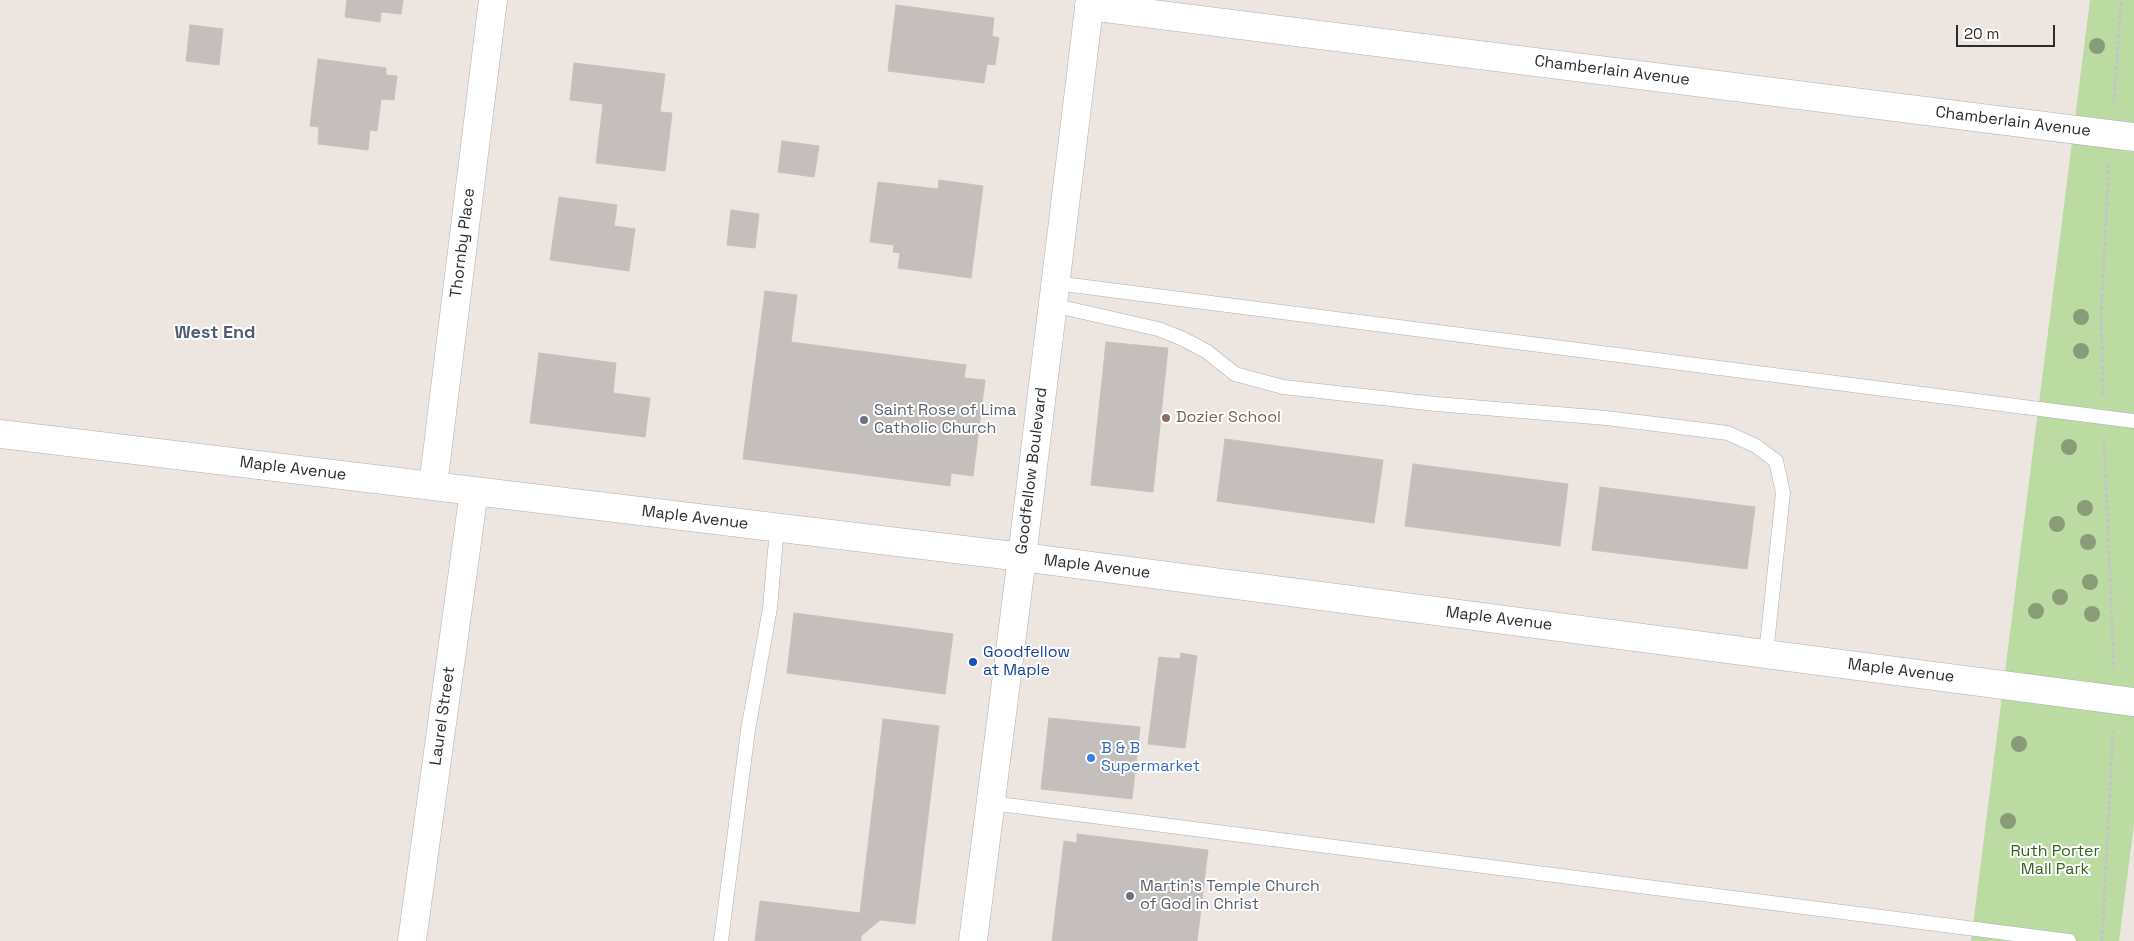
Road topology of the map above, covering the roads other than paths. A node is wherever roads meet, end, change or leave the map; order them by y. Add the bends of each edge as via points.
1 (493, 0) edge
2 (1089, 3) edge
3 (2134, 137) edge
4 (1054, 294) junction
5 (2134, 421) edge
6 (0, 434) edge
7 (433, 486) junction
8 (474, 491) junction
9 (777, 528) junction
10 (1022, 557) junction
11 (1766, 654) junction
12 (2134, 702) edge
13 (991, 802) junction
14 (412, 941) edge
15 (721, 941) edge
16 (973, 941) edge
17 (2069, 941) edge

1 - 7 street, Thornby Place
2 - 3 street, Chamberlain Avenue
2 - 4 street, Goodfellow Boulevard
4 - 5 lane
4 - 10 street, Goodfellow Boulevard
4 - 11 lane via 1181,338 1206,351 1235,374 1283,387 1616,419 1728,434 1756,446 1776,461 1783,493
6 - 7 street, Maple Avenue
7 - 8 street, Maple Avenue
8 - 9 street, Maple Avenue
8 - 14 street, Laurel Street
9 - 10 street, Maple Avenue
9 - 15 lane via 770,608 748,730
10 - 11 street, Maple Avenue
10 - 13 street, Goodfellow Boulevard
11 - 12 street, Maple Avenue
13 - 16 street, Goodfellow Boulevard
13 - 17 lane

